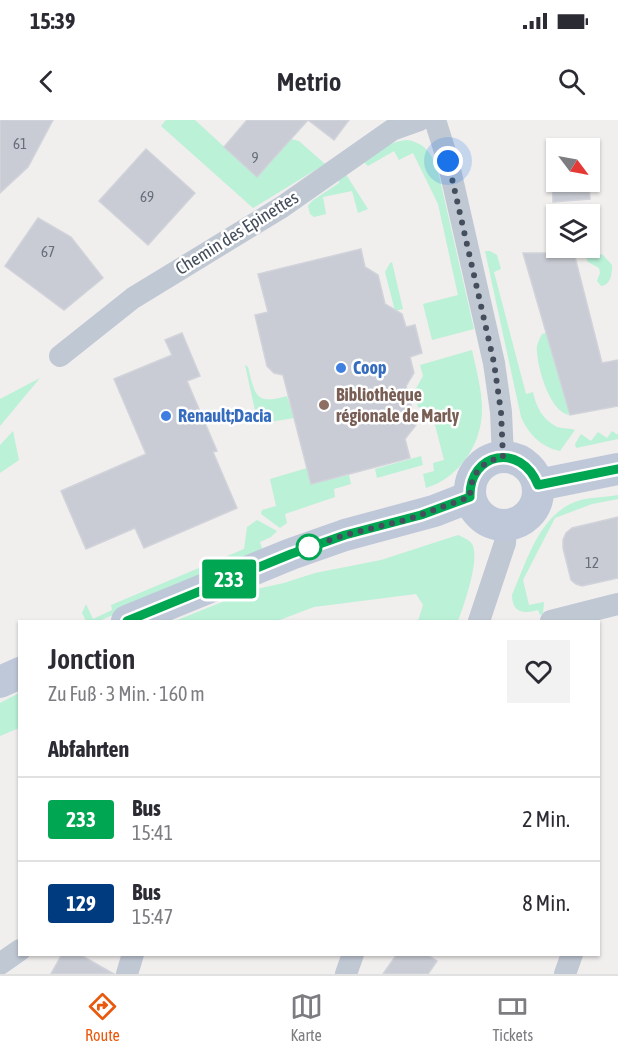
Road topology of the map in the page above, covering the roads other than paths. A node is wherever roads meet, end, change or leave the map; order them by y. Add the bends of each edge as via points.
1 (420, 120) edge
2 (435, 120) edge
3 (60, 356) dead end
4 (503, 457) junction
5 (618, 469) edge
6 (538, 485) junction
7 (470, 497) junction
8 (506, 526) junction
9 (618, 604) edge
10 (129, 620) edge
11 (479, 620) edge
12 (555, 620) edge
13 (18, 674) edge
14 (0, 682) edge
15 (18, 951) edge
16 (133, 956) edge
17 (352, 956) edge
18 (571, 956) edge
19 (0, 964) edge
20 (127, 974) edge
21 (346, 974) edge
22 (565, 974) edge

1 - 3 street, Chemin des Epinettes via 392,130 282,207 133,298
2 - 4 street via 494,363
4 - 6 main road via 526,464
4 - 7 main road via 481,466 470,487
5 - 6 main road
6 - 8 main road via 531,513
7 - 8 main road via 479,515
7 - 10 main road via 300,550
8 - 11 street
9 - 12 street
13 - 14 main road
15 - 19 street
16 - 20 street
17 - 21 street
18 - 22 street

